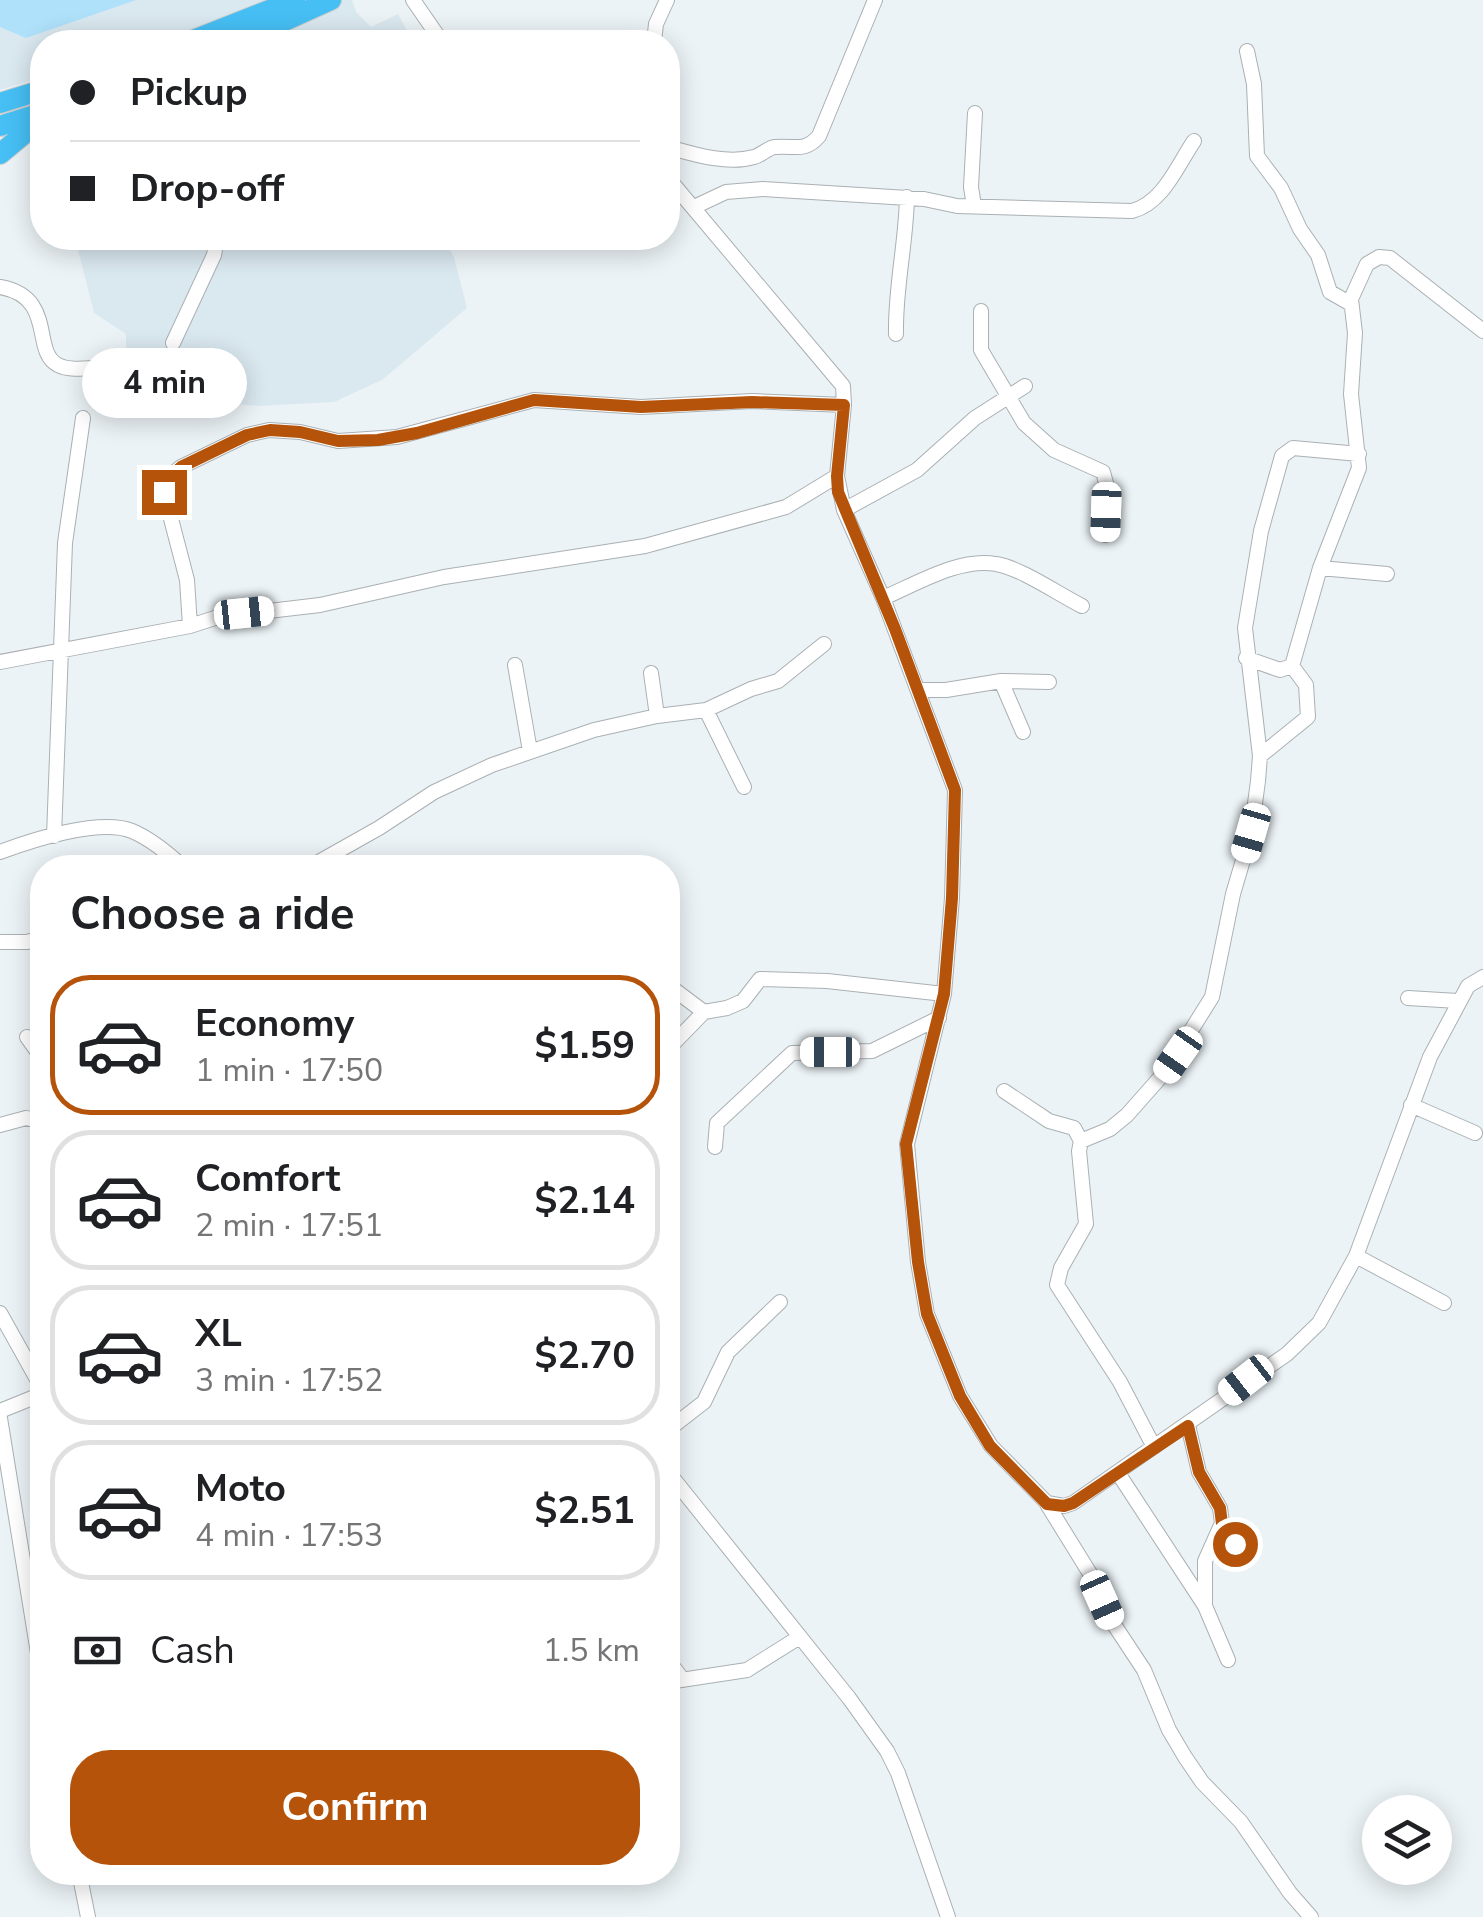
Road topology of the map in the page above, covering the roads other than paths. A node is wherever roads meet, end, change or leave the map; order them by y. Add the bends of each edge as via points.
1 (330, 0) edge
2 (413, 0) edge
3 (667, 0) edge
4 (875, 0) edge
5 (281, 15) edge
6 (229, 30) edge
7 (257, 30) edge
8 (434, 30) edge
9 (655, 30) edge
10 (1247, 52) dead end
11 (30, 94) edge
12 (0, 103) edge
13 (975, 113) dead end
14 (30, 119) edge
15 (0, 126) edge
16 (30, 127) edge
17 (1194, 141) dead end
18 (680, 150) edge
19 (0, 154) edge
20 (680, 192) edge
21 (906, 198) junction
22 (974, 206) junction
23 (694, 208) junction
24 (215, 250) edge
25 (0, 287) edge
26 (1351, 304) junction
27 (980, 312) dead end
28 (1483, 332) edge
29 (896, 334) dead end
30 (173, 343) dead end
31 (107, 367) dead end
32 (1025, 386) dead end
33 (1006, 397) junction
34 (844, 405) junction
35 (84, 418) dead end
36 (1359, 454) junction
37 (837, 476) junction
38 (844, 510) junction
39 (1105, 535) dead end
40 (1320, 568) junction
41 (1386, 574) dead end
42 (883, 598) junction
43 (1082, 606) dead end
44 (190, 626) junction
45 (824, 644) dead end
46 (59, 653) junction
47 (1246, 658) junction
48 (0, 662) edge
49 (515, 665) dead end
50 (1292, 666) junction
51 (651, 673) dead end
52 (1002, 681) junction
53 (1049, 682) dead end
54 (919, 690) junction
55 (706, 710) junction
56 (657, 716) junction
57 (1022, 732) dead end
58 (530, 750) junction
59 (1260, 756) junction
60 (744, 787) dead end
61 (54, 836) junction
62 (0, 852) edge
63 (168, 855) edge
64 (331, 855) edge
65 (30, 941) edge
66 (0, 942) edge
67 (1483, 978) edge
68 (680, 994) edge
69 (944, 994) junction
70 (1408, 998) dead end
71 (1458, 1001) junction
72 (704, 1012) junction
73 (940, 1018) junction
74 (27, 1037) dead end
75 (680, 1037) edge
76 (30, 1041) edge
77 (1004, 1091) dead end
78 (1411, 1105) junction
79 (30, 1118) edge
80 (0, 1125) edge
81 (1475, 1134) dead end
82 (1081, 1140) junction
83 (715, 1146) dead end
84 (1356, 1256) junction
85 (780, 1302) dead end
86 (1444, 1303) dead end
87 (0, 1312) edge
88 (30, 1368) edge
89 (30, 1398) edge
90 (0, 1415) edge
91 (680, 1421) edge
92 (1188, 1426) junction
93 (1154, 1447) junction
94 (1118, 1472) junction
95 (680, 1487) edge
96 (1047, 1504) junction
97 (1222, 1524) junction
98 (1235, 1544) dead end
99 (30, 1603) edge
100 (1205, 1606) junction
101 (798, 1638) junction
102 (1228, 1660) dead end
103 (680, 1680) edge
104 (85, 1885) edge
105 (88, 1917) edge
106 (948, 1917) edge
107 (1311, 1917) edge

1 - 5 highway
2 - 8 street
3 - 9 street
4 - 18 street via 810,146 772,147 751,158
5 - 6 highway
5 - 7 highway
10 - 26 street via 1257,156 1318,255 1330,292
11 - 12 highway
13 - 22 street
14 - 15 highway
16 - 19 highway
17 - 22 street via 1158,197 1137,211
20 - 23 street
21 - 22 street
21 - 23 street via 763,189 726,192
21 - 29 street
23 - 34 street via 843,386
24 - 30 street
25 - 31 street via 29,301 54,364
26 - 28 street via 1368,264 1390,258
26 - 36 street
27 - 33 street via 980,350
32 - 33 street
33 - 38 street via 917,470
33 - 39 street via 1034,436 1103,472
34 - 37 street
34 - 44 street via 641,407 534,400 397,438 338,441 270,430 247,435 181,467 164,492 187,580
35 - 46 street via 65,543
36 - 40 street via 1358,473
36 - 47 street via 1284,452 1248,596
37 - 38 street
37 - 44 street via 786,507 645,546
38 - 42 street
40 - 41 street
40 - 50 street
42 - 43 street via 967,566 997,564
42 - 54 street
44 - 46 street
45 - 55 street via 778,681
46 - 48 street
46 - 61 street
47 - 50 street via 1280,670
47 - 59 street
49 - 58 street
50 - 59 street via 1306,685 1308,718
51 - 56 street
52 - 53 street
52 - 54 street
52 - 57 street
54 - 69 street via 955,790
55 - 56 street
55 - 60 street
56 - 58 street
58 - 64 street via 434,792
59 - 82 street via 1251,833 1212,998 1165,1072 1127,1116
61 - 62 street
61 - 63 street via 119,827
65 - 66 street
67 - 71 street via 1470,983
68 - 72 street
69 - 72 street via 765,978 736,1006
69 - 73 street
70 - 71 street
71 - 78 street
72 - 75 street
73 - 83 street via 872,1052 792,1053 717,1123
73 - 96 street via 906,1144 927,1314 975,1424
74 - 76 street
77 - 82 street via 1050,1121 1074,1128
78 - 81 street
78 - 84 street
79 - 80 street
82 - 93 street via 1086,1224 1058,1285
84 - 86 street
84 - 92 street via 1311,1332
85 - 91 street via 728,1352 704,1402
87 - 88 street
89 - 90 street
90 - 99 street
92 - 93 street
92 - 97 street via 1195,1462
93 - 94 street
94 - 96 street via 1073,1503
94 - 100 street
95 - 101 street
96 - 107 street via 1144,1670 1185,1757
97 - 98 street
97 - 100 street via 1205,1561
100 - 102 street
101 - 103 street via 756,1667
101 - 106 street via 894,1762
104 - 105 street

